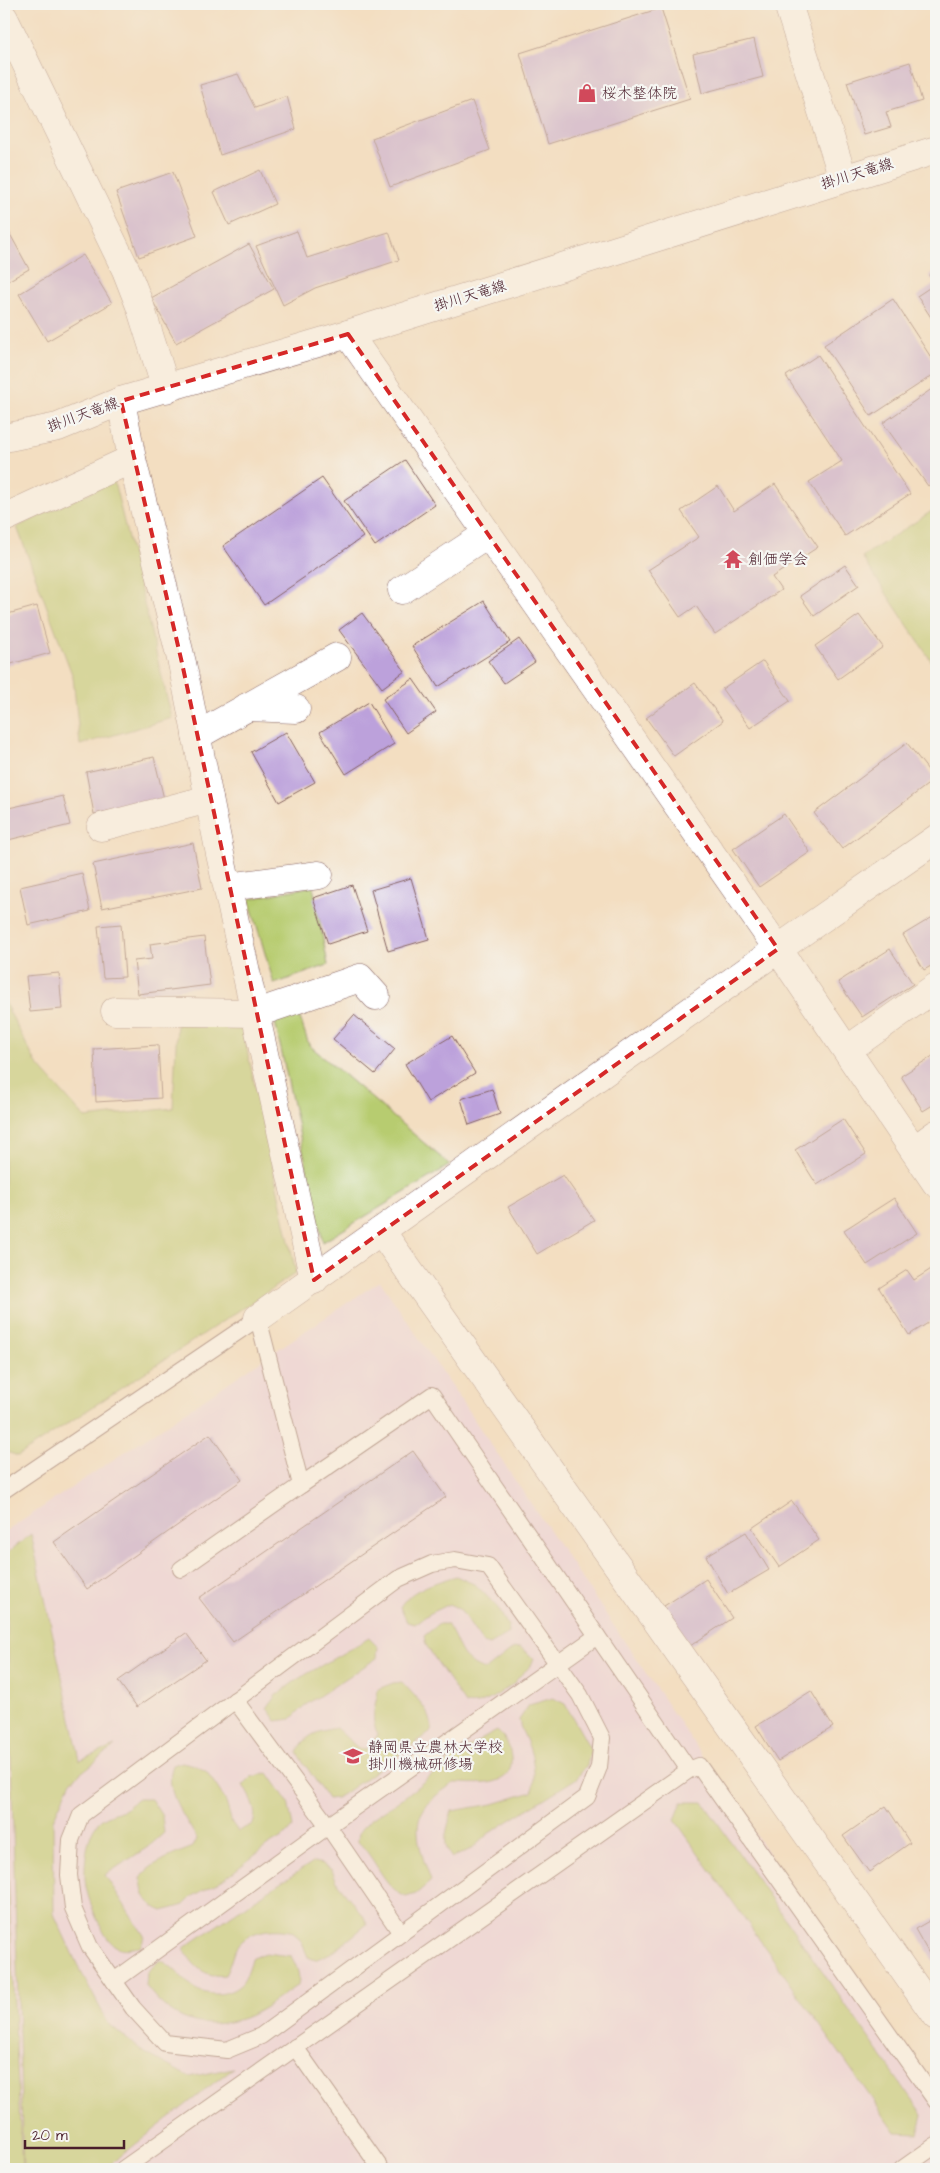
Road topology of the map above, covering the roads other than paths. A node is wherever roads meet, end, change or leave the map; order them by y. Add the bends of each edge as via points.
1 (788, 4) edge
2 (4, 18) edge
3 (936, 150) edge
4 (842, 178) junction
5 (348, 334) junction
6 (166, 389) junction
7 (121, 401) junction
8 (4, 438) edge
9 (132, 459) junction
10 (4, 518) edge
11 (487, 534) junction
12 (402, 590) dead end
13 (337, 657) dead end
14 (247, 707) junction
15 (296, 709) dead end
16 (196, 736) junction
17 (209, 799) junction
18 (101, 827) dead end
19 (936, 839) edge
20 (319, 875) dead end
21 (228, 887) junction
22 (778, 949) junction
23 (936, 987) edge
24 (376, 996) dead end
25 (115, 1011) dead end
26 (257, 1013) junction
27 (847, 1050) junction
28 (936, 1134) edge
29 (914, 1150) junction
30 (936, 1183) edge
31 (381, 1231) junction
32 (314, 1280) junction
33 (258, 1318) junction
34 (301, 1485) junction
35 (4, 1490) edge
36 (181, 1570) dead end
37 (597, 1636) junction
38 (558, 1663) junction
39 (235, 1700) junction
40 (689, 1770) junction
41 (328, 1826) junction
42 (401, 1934) junction
43 (114, 1981) junction
44 (936, 2016) edge
45 (296, 2047) junction
46 (936, 2102) edge
47 (936, 2146) edge
48 (123, 2169) edge
49 (381, 2169) edge
50 (902, 2169) edge

1 - 4 street
2 - 6 street via 126,270
3 - 4 street, 掛川天竜線
4 - 5 street, 掛川天竜線
5 - 6 street, 掛川天竜線
5 - 11 street
6 - 7 street, 掛川天竜線
7 - 8 street, 掛川天竜線 via 58,427
7 - 9 street
9 - 10 street
9 - 16 street via 182,663
11 - 12 street
11 - 22 street
13 - 14 street
14 - 15 street
14 - 16 street
16 - 17 street
17 - 18 street
17 - 21 street
19 - 22 street
20 - 21 street
21 - 26 street
22 - 27 street
22 - 31 street
23 - 27 street
24 - 26 street via 360,978
25 - 26 street
26 - 32 street
27 - 29 street
28 - 29 street
29 - 30 street
31 - 32 street
31 - 44 street
32 - 33 street
33 - 34 lane
33 - 35 lane
34 - 36 lane
34 - 37 lane via 432,1395
37 - 38 lane
37 - 40 lane
38 - 39 lane via 488,1566 455,1560 432,1564 398,1579
38 - 41 lane
38 - 42 lane via 580,1695 602,1738 599,1767 587,1797
39 - 41 lane
39 - 43 lane via 80,1815 71,1840 69,1875 74,1908 90,1947
40 - 45 lane
40 - 46 lane via 699,1766
41 - 42 lane
41 - 43 lane
42 - 43 lane via 261,2036 227,2050 165,2043 132,2008
45 - 48 lane
45 - 49 lane
47 - 50 lane

